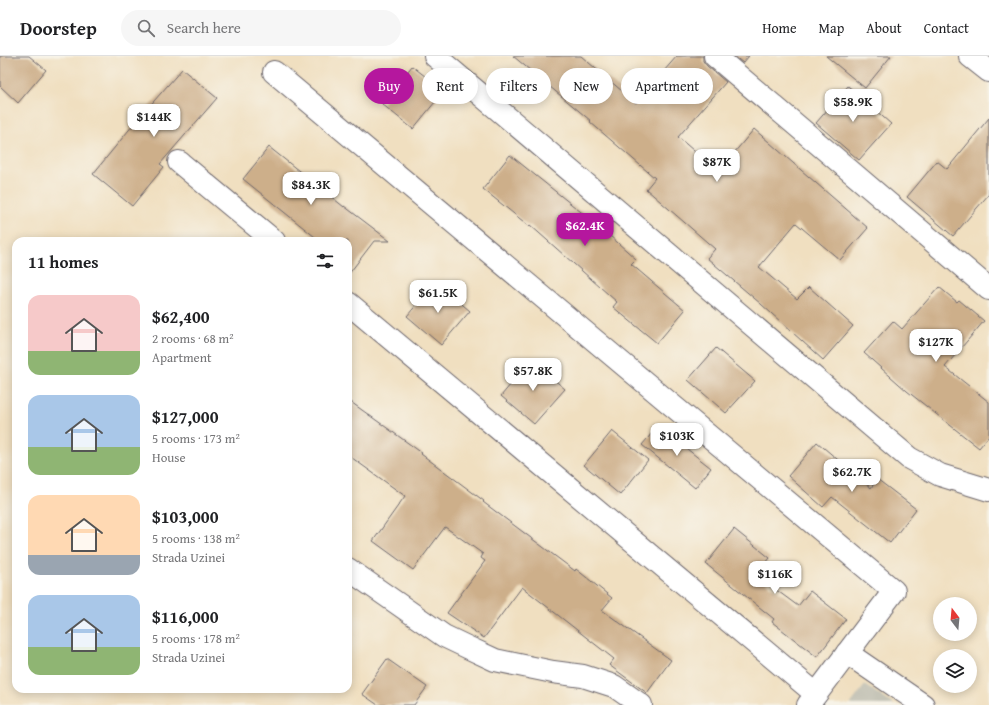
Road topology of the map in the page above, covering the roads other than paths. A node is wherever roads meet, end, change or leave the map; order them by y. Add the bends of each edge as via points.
1 (436, 56) edge
2 (715, 56) edge
3 (970, 56) edge
4 (989, 71) edge
5 (274, 72) dead end
6 (179, 162) dead end
7 (269, 237) edge
8 (989, 288) edge
9 (352, 306) edge
10 (989, 490) edge
11 (352, 572) edge
12 (847, 653) junction
13 (812, 700) edge
14 (641, 705) edge
15 (923, 705) edge

1 - 10 street via 909,458 940,475
2 - 8 street
3 - 4 street
5 - 12 street via 894,591
6 - 7 street
9 - 13 street
11 - 14 street via 444,636 466,647 495,660 583,676 614,686
12 - 13 street
12 - 15 street

